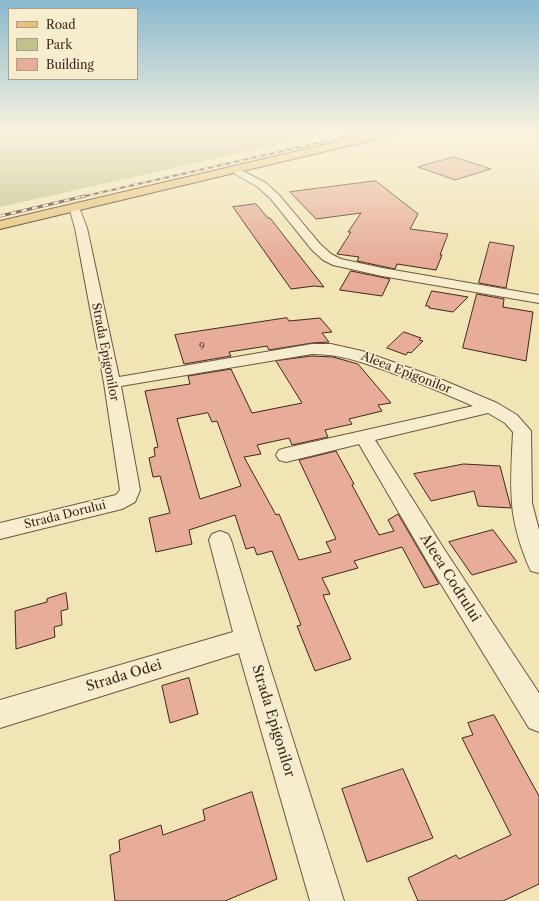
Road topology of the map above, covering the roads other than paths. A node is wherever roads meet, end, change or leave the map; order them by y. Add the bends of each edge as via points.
1 (217, 174) edge
2 (242, 174) edge
3 (74, 207) junction
4 (0, 225) edge
5 (539, 299) edge
6 (112, 383) junction
7 (491, 407) junction
8 (364, 437) junction
9 (286, 455) dead end
10 (128, 497) joint
11 (0, 531) edge
12 (220, 540) dead end
13 (539, 564) edge
14 (248, 639) junction
15 (0, 714) edge
16 (539, 718) edge
17 (327, 901) edge

1 - 3 main road
2 - 5 street via 262,185 275,197 327,258 382,272
3 - 4 main road
3 - 6 street, Strada Epigonilor via 81,228
6 - 7 street, Aleea Epigonilor via 322,349 356,354
6 - 10 street, Strada Epigonilor via 130,485
7 - 8 street
7 - 13 street, Aleea Epigonilor via 511,419 522,432 522,503
8 - 9 street
8 - 16 street, Aleea Codrului
10 - 11 street, Strada Dorului via 122,501
12 - 14 street, Strada Epigonilor
14 - 15 street, Strada Odei
14 - 17 street, Strada Epigonilor

